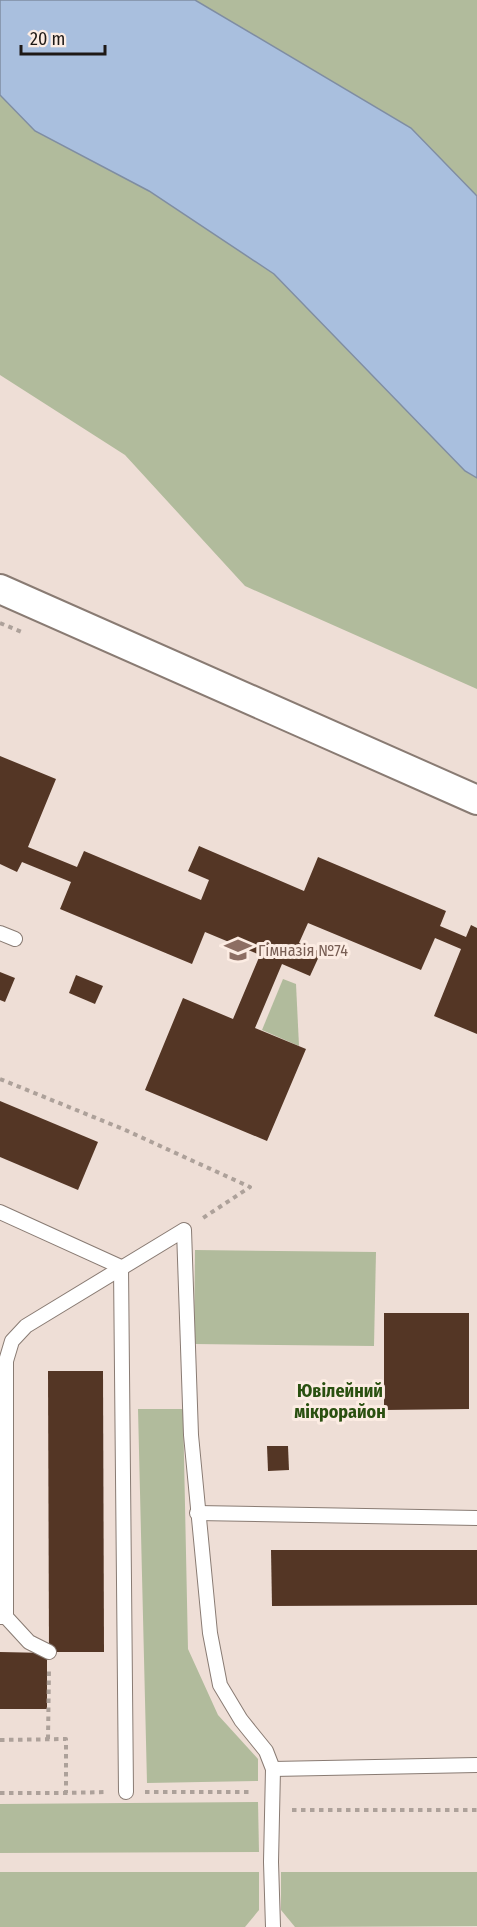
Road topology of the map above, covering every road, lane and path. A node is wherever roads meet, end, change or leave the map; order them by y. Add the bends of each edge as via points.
1 (0, 589) edge
2 (477, 800) edge
3 (0, 933) edge
4 (15, 939) dead end
5 (0, 1079) edge
6 (0, 1212) edge
7 (184, 1230) junction
8 (121, 1267) junction
9 (197, 1513) junction
10 (477, 1518) edge
11 (3, 1617) edge
12 (49, 1652) joint
13 (48, 1739) dead end
14 (477, 1765) edge
15 (273, 1769) junction
16 (66, 1792) dead end
17 (126, 1792) dead end
18 (0, 1793) edge
19 (272, 1809) junction
20 (477, 1810) edge
21 (273, 1927) edge

1 - 2 street
3 - 4 lane
5 - 7 path via 250,1187
6 - 8 lane
7 - 8 lane
7 - 9 lane
8 - 11 lane via 26,1326 12,1341 6,1361
8 - 17 lane
9 - 10 lane
9 - 15 lane via 210,1633 220,1684 266,1751
11 - 12 lane via 28,1642
12 - 13 path
14 - 15 lane
15 - 19 lane
16 - 18 path
19 - 20 path
19 - 21 lane

